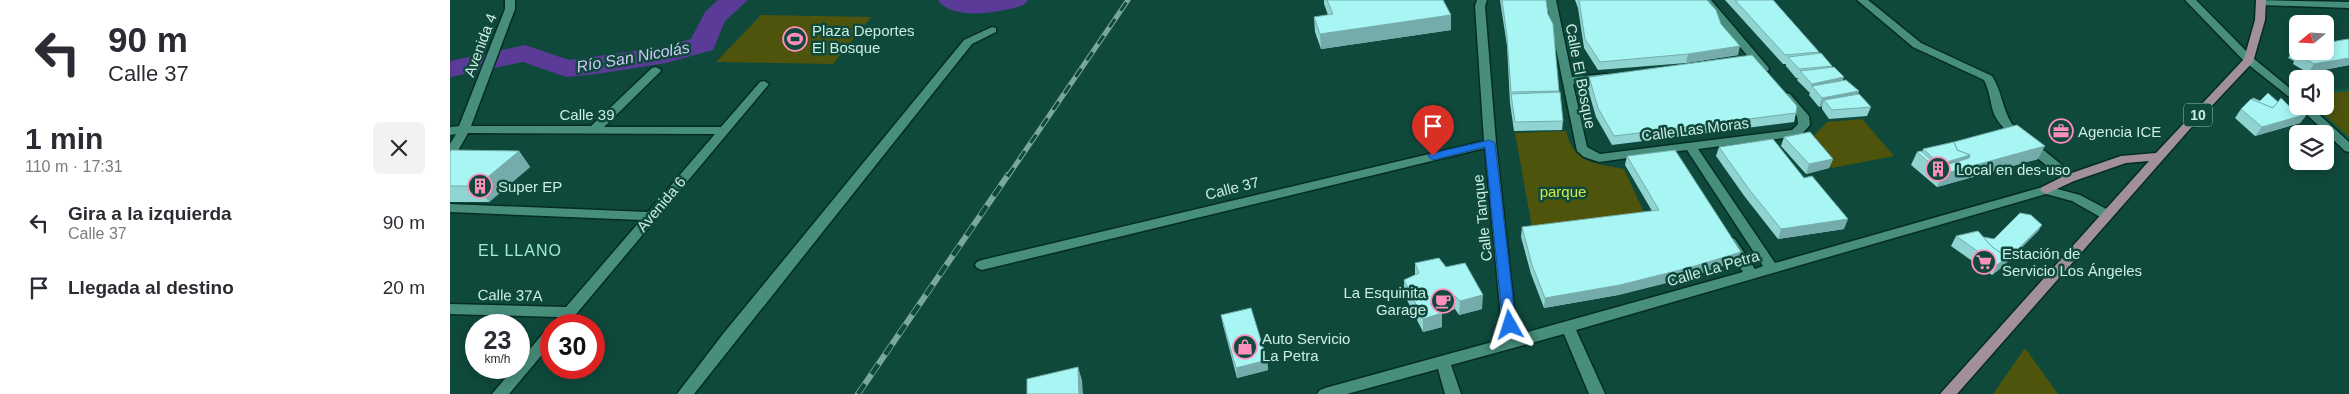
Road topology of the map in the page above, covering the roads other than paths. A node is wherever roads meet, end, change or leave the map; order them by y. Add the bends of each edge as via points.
1 (510, 0) edge
2 (1482, 0) edge
3 (1551, 0) edge
4 (1706, 0) edge
5 (1862, 0) edge
6 (2190, 0) edge
7 (2261, 1) edge
8 (2349, 6) edge
9 (992, 30) dead end
10 (2249, 60) junction
11 (656, 70) dead end
12 (1617, 75) edge
13 (1567, 81) junction
14 (764, 84) dead end
15 (2289, 93) edge
16 (2313, 115) edge
17 (464, 129) junction
18 (595, 129) junction
19 (450, 131) edge
20 (724, 131) junction
21 (1490, 143) junction
22 (1691, 147) junction
23 (2349, 148) edge
24 (1672, 149) junction
25 (1588, 154) joint
26 (450, 155) edge
27 (2158, 157) junction
28 (1682, 165) edge
29 (2070, 178) junction
30 (2046, 190) junction
31 (450, 208) edge
32 (2107, 215) junction
33 (651, 216) junction
34 (1722, 228) edge
35 (982, 265) dead end
36 (1771, 268) junction
37 (1751, 274) junction
38 (450, 309) edge
39 (570, 312) joint
40 (1568, 327) junction
41 (1511, 343) junction
42 (540, 347) edge
43 (1443, 362) junction
44 (500, 394) edge
45 (685, 394) edge
46 (1325, 394) edge
47 (1453, 394) edge
48 (1598, 394) edge
49 (1948, 394) edge

1 - 17 street, Avenida 4 via 510,9
2 - 21 street, Calle Tanque
3 - 13 street, Calle El Bosque
4 - 22 street, Calle Las Moras via 1750,59 1803,116 1804,125 1796,132
5 - 29 street via 1917,45 1988,78 2000,114 2008,126
6 - 10 street
7 - 8 street
7 - 10 main road, 10 via 2260,20
9 - 45 street via 968,42
10 - 15 street
10 - 27 main road, 10
11 - 18 street
12 - 13 street
13 - 25 street, Calle El Bosque via 1581,148
14 - 20 street, Avenida 6
16 - 23 street
17 - 18 street, Calle 39
17 - 19 street, Calle 39
17 - 26 street, Avenida 4
18 - 20 street, Calle 39
20 - 33 street, Avenida 6
21 - 35 street, Calle 37
21 - 41 street, Calle Tanque
22 - 24 street, Calle Las Moras
22 - 36 street
24 - 25 street, Calle Las Moras via 1599,158
24 - 28 street
27 - 29 main road via 2124,159
27 - 32 main road, 10
29 - 30 main road
30 - 32 street via 2076,198
30 - 36 street, Calle La Petra
31 - 33 street
32 - 49 main road, 10
33 - 39 street, Avenida 6
34 - 37 street
36 - 37 street, Calle La Petra
37 - 40 street, Calle La Petra
38 - 39 street, Calle 37A
40 - 41 street, Calle La Petra
40 - 48 street
41 - 43 street, Calle La Petra
42 - 44 street
43 - 46 street, Calle La Petra
43 - 47 street

